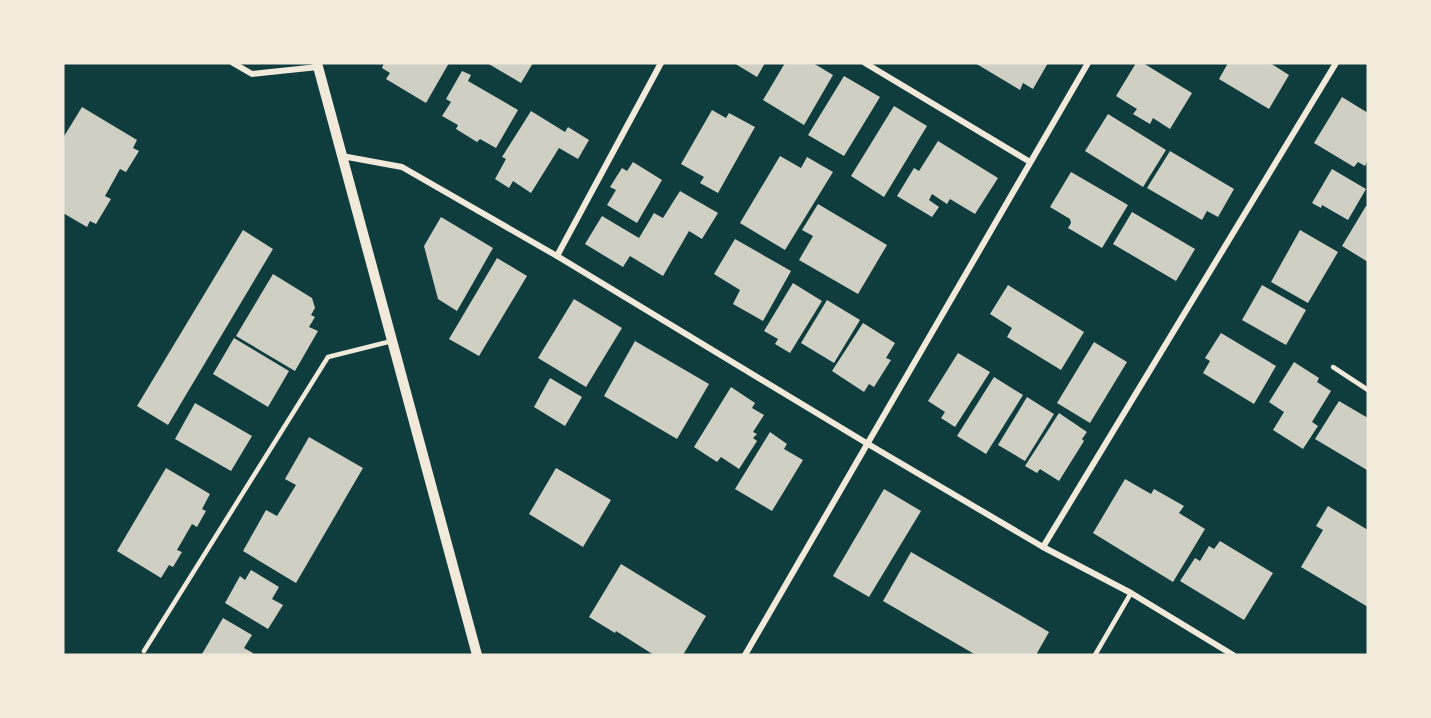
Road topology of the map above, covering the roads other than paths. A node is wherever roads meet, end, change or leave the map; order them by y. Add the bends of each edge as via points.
1 (233, 63) edge
2 (661, 63) edge
3 (865, 63) edge
4 (1088, 63) edge
5 (1336, 63) edge
6 (318, 65) edge
7 (342, 156) junction
8 (1030, 162) junction
9 (556, 256) junction
10 (392, 341) junction
11 (1333, 367) dead end
12 (1368, 390) edge
13 (868, 444) junction
14 (1043, 547) junction
15 (1131, 593) junction
16 (144, 651) dead end
17 (477, 655) edge
18 (744, 655) edge
19 (1095, 655) edge
20 (1233, 655) edge

1 - 6 street via 252,74
2 - 9 street
3 - 8 street
4 - 8 street
5 - 14 street
6 - 7 street
7 - 9 street via 402,167
7 - 10 street
8 - 13 street
9 - 13 street
10 - 16 lane via 328,357
10 - 17 street
11 - 12 lane
13 - 14 street
13 - 18 street
14 - 15 street
15 - 19 lane
15 - 20 street

